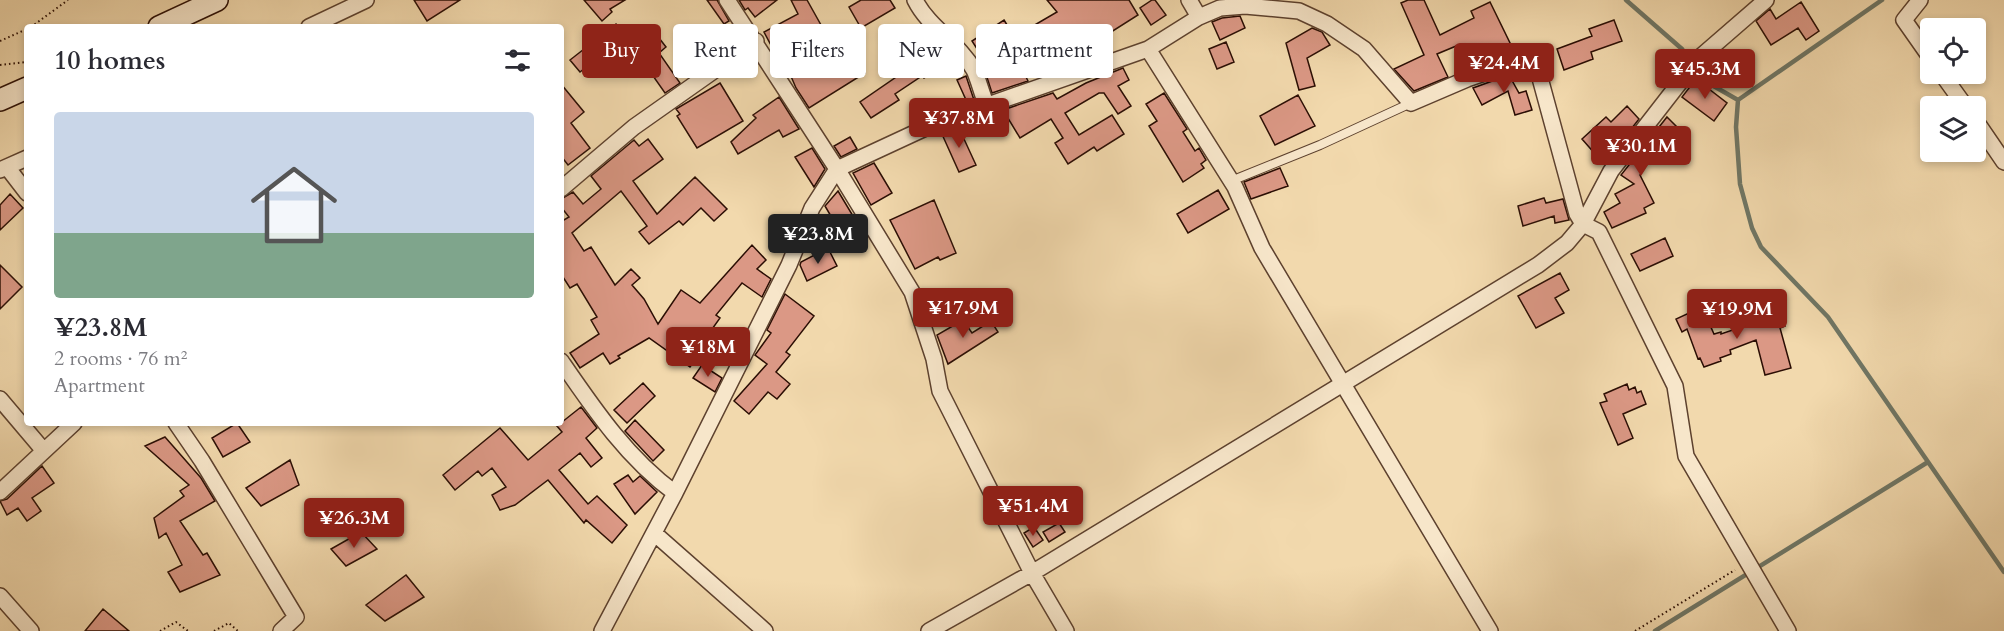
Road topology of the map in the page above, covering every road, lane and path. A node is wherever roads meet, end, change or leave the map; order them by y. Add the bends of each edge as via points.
1 (68, 0) edge
2 (217, 0) edge
3 (366, 0) edge
4 (727, 0) edge
5 (915, 0) edge
6 (1189, 0) edge
7 (1766, 0) edge
8 (1920, 0) edge
9 (1199, 17) junction
10 (35, 24) edge
11 (165, 24) edge
12 (315, 24) edge
13 (744, 24) edge
14 (24, 30) edge
15 (0, 41) edge
16 (1920, 42) edge
17 (758, 44) edge
18 (1149, 49) junction
19 (24, 62) edge
20 (0, 65) edge
21 (704, 78) edge
22 (24, 89) edge
23 (0, 100) edge
24 (1411, 104) junction
25 (987, 106) junction
26 (1986, 136) edge
27 (24, 159) edge
28 (2004, 162) edge
29 (4, 168) edge
30 (837, 169) junction
31 (1231, 181) junction
32 (564, 186) edge
33 (24, 190) edge
34 (1583, 224) junction
35 (564, 365) edge
36 (1341, 383) junction
37 (0, 399) edge
38 (71, 426) edge
39 (178, 426) edge
40 (44, 451) junction
41 (0, 492) edge
42 (675, 493) junction
43 (654, 533) junction
44 (1748, 562) junction
45 (1032, 573) junction
46 (0, 596) edge
47 (31, 631) edge
48 (160, 631) edge
49 (188, 631) edge
50 (214, 631) edge
51 (238, 631) edge
52 (281, 631) edge
53 (602, 631) edge
54 (765, 631) edge
55 (929, 631) edge
56 (1066, 631) edge
57 (1490, 631) edge
58 (1635, 631) edge
59 (1788, 631) edge

1 - 10 path
2 - 11 main road
3 - 12 street
4 - 13 street
5 - 25 street via 923,15 974,70
6 - 9 street
7 - 34 street via 1698,59 1611,171
8 - 16 street via 1905,20
9 - 18 street
9 - 24 street via 1220,8 1245,6 1299,11 1342,32 1364,49
14 - 15 path
17 - 30 street
18 - 25 street
18 - 31 street
19 - 20 path
21 - 32 street via 634,128
22 - 23 main road
24 - 31 lane
24 - 34 street via 1534,56
25 - 30 street via 934,124
26 - 28 street
27 - 29 street
29 - 33 street
30 - 42 street via 812,208 789,265
30 - 45 street via 912,292 940,391
31 - 36 street via 1262,248
34 - 36 street via 1567,243 1538,265
34 - 44 street via 1599,232 1675,386 1686,456
35 - 42 street via 602,422
36 - 45 street
36 - 57 street
37 - 40 street
38 - 40 street
39 - 52 street via 296,617
40 - 41 street
42 - 43 street
43 - 53 street
43 - 54 street
44 - 58 path
44 - 59 street
45 - 55 street
45 - 56 street
46 - 47 street
48 - 49 path via 176,622
50 - 51 path via 229,623

